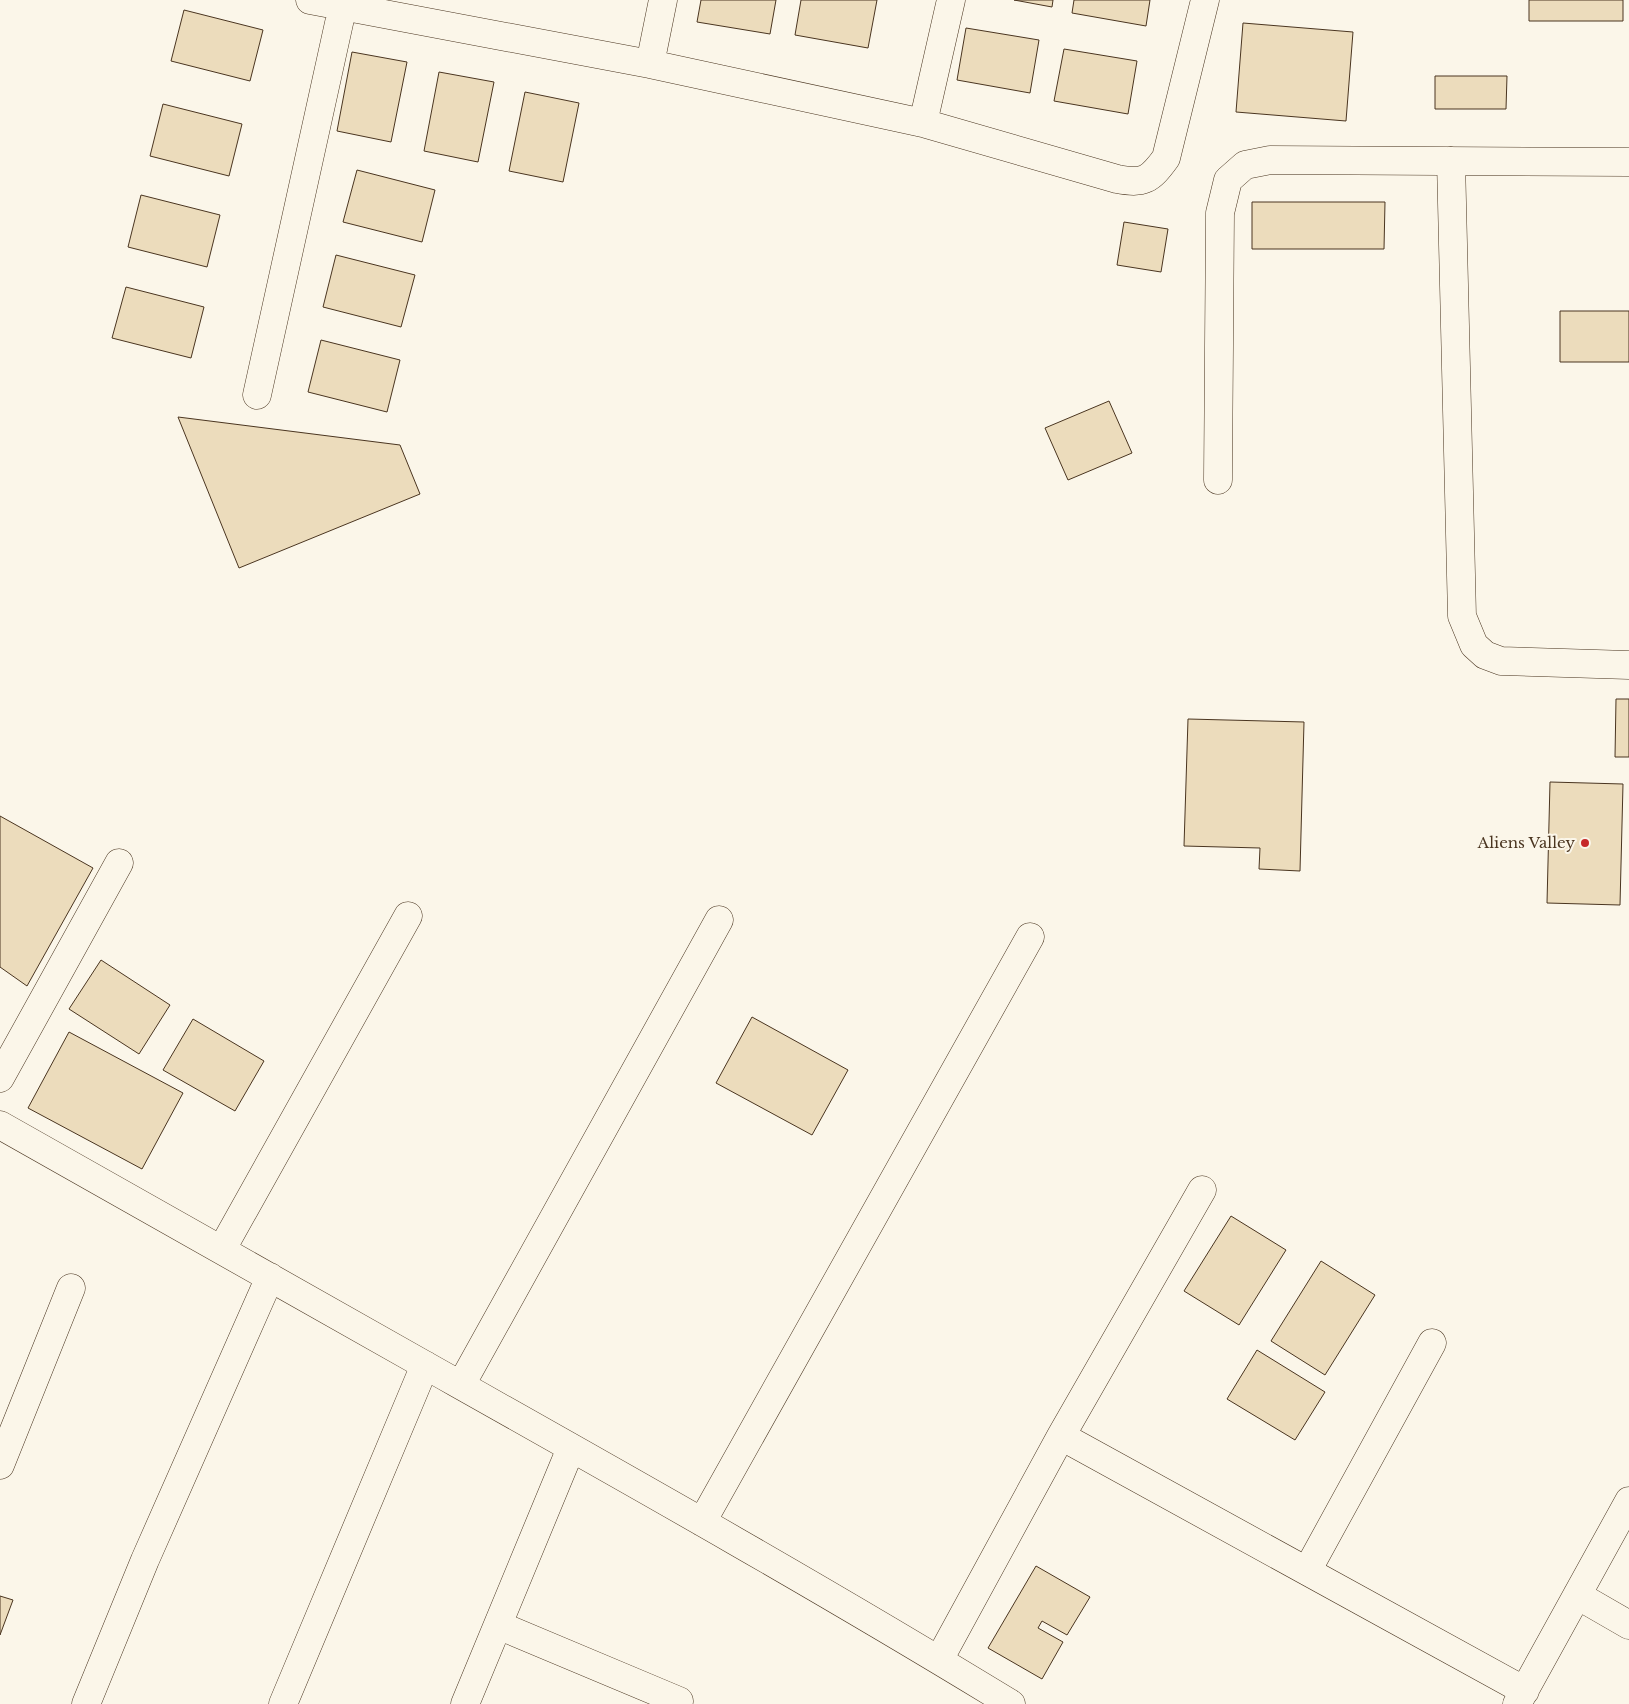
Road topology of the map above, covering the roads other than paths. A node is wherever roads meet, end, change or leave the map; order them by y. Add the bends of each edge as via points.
1 (310, 0) edge
2 (663, 0) edge
3 (950, 0) edge
4 (1205, 0) edge
5 (343, 5) junction
6 (650, 64) junction
7 (923, 123) junction
8 (1451, 161) junction
9 (1629, 162) edge
10 (257, 395) dead end
11 (1218, 480) dead end
12 (1629, 665) edge
13 (119, 863) dead end
14 (408, 916) dead end
15 (719, 920) dead end
16 (1030, 937) dead end
17 (0, 1078) edge
18 (0, 1125) edge
19 (1202, 1190) dead end
20 (222, 1249) junction
21 (270, 1278) junction
22 (71, 1288) dead end
23 (1432, 1344) dead end
24 (425, 1365) junction
25 (461, 1385) junction
26 (1061, 1436) junction
27 (571, 1448) junction
28 (0, 1465) edge
29 (1629, 1500) edge
30 (702, 1522) junction
31 (1307, 1571) junction
32 (1577, 1595) junction
33 (498, 1625) junction
34 (1629, 1625) edge
35 (939, 1660) junction
36 (1521, 1697) edge
37 (679, 1701) dead end
38 (86, 1704) edge
39 (283, 1704) edge
40 (465, 1704) edge
41 (1011, 1704) edge

1 - 5 street
2 - 6 street
3 - 7 street
4 - 7 street via 1166,158 1155,174 1136,182 1117,179
5 - 6 street
5 - 10 street
6 - 7 street
8 - 9 street
8 - 11 street via 1270,160 1246,165 1228,180 1220,213
8 - 12 street via 1462,616 1474,645 1484,655 1501,661
13 - 17 street
14 - 20 street
15 - 25 street
16 - 30 street
18 - 20 street
19 - 26 street
20 - 21 street
21 - 24 street
21 - 38 street via 145,1560
22 - 28 street
23 - 31 street
24 - 25 street
24 - 39 street
25 - 27 street
26 - 31 street
26 - 35 street
27 - 30 street
27 - 33 street
29 - 32 street
30 - 35 street
31 - 36 street
32 - 34 street
32 - 36 street
33 - 37 street
33 - 40 street
35 - 41 street

